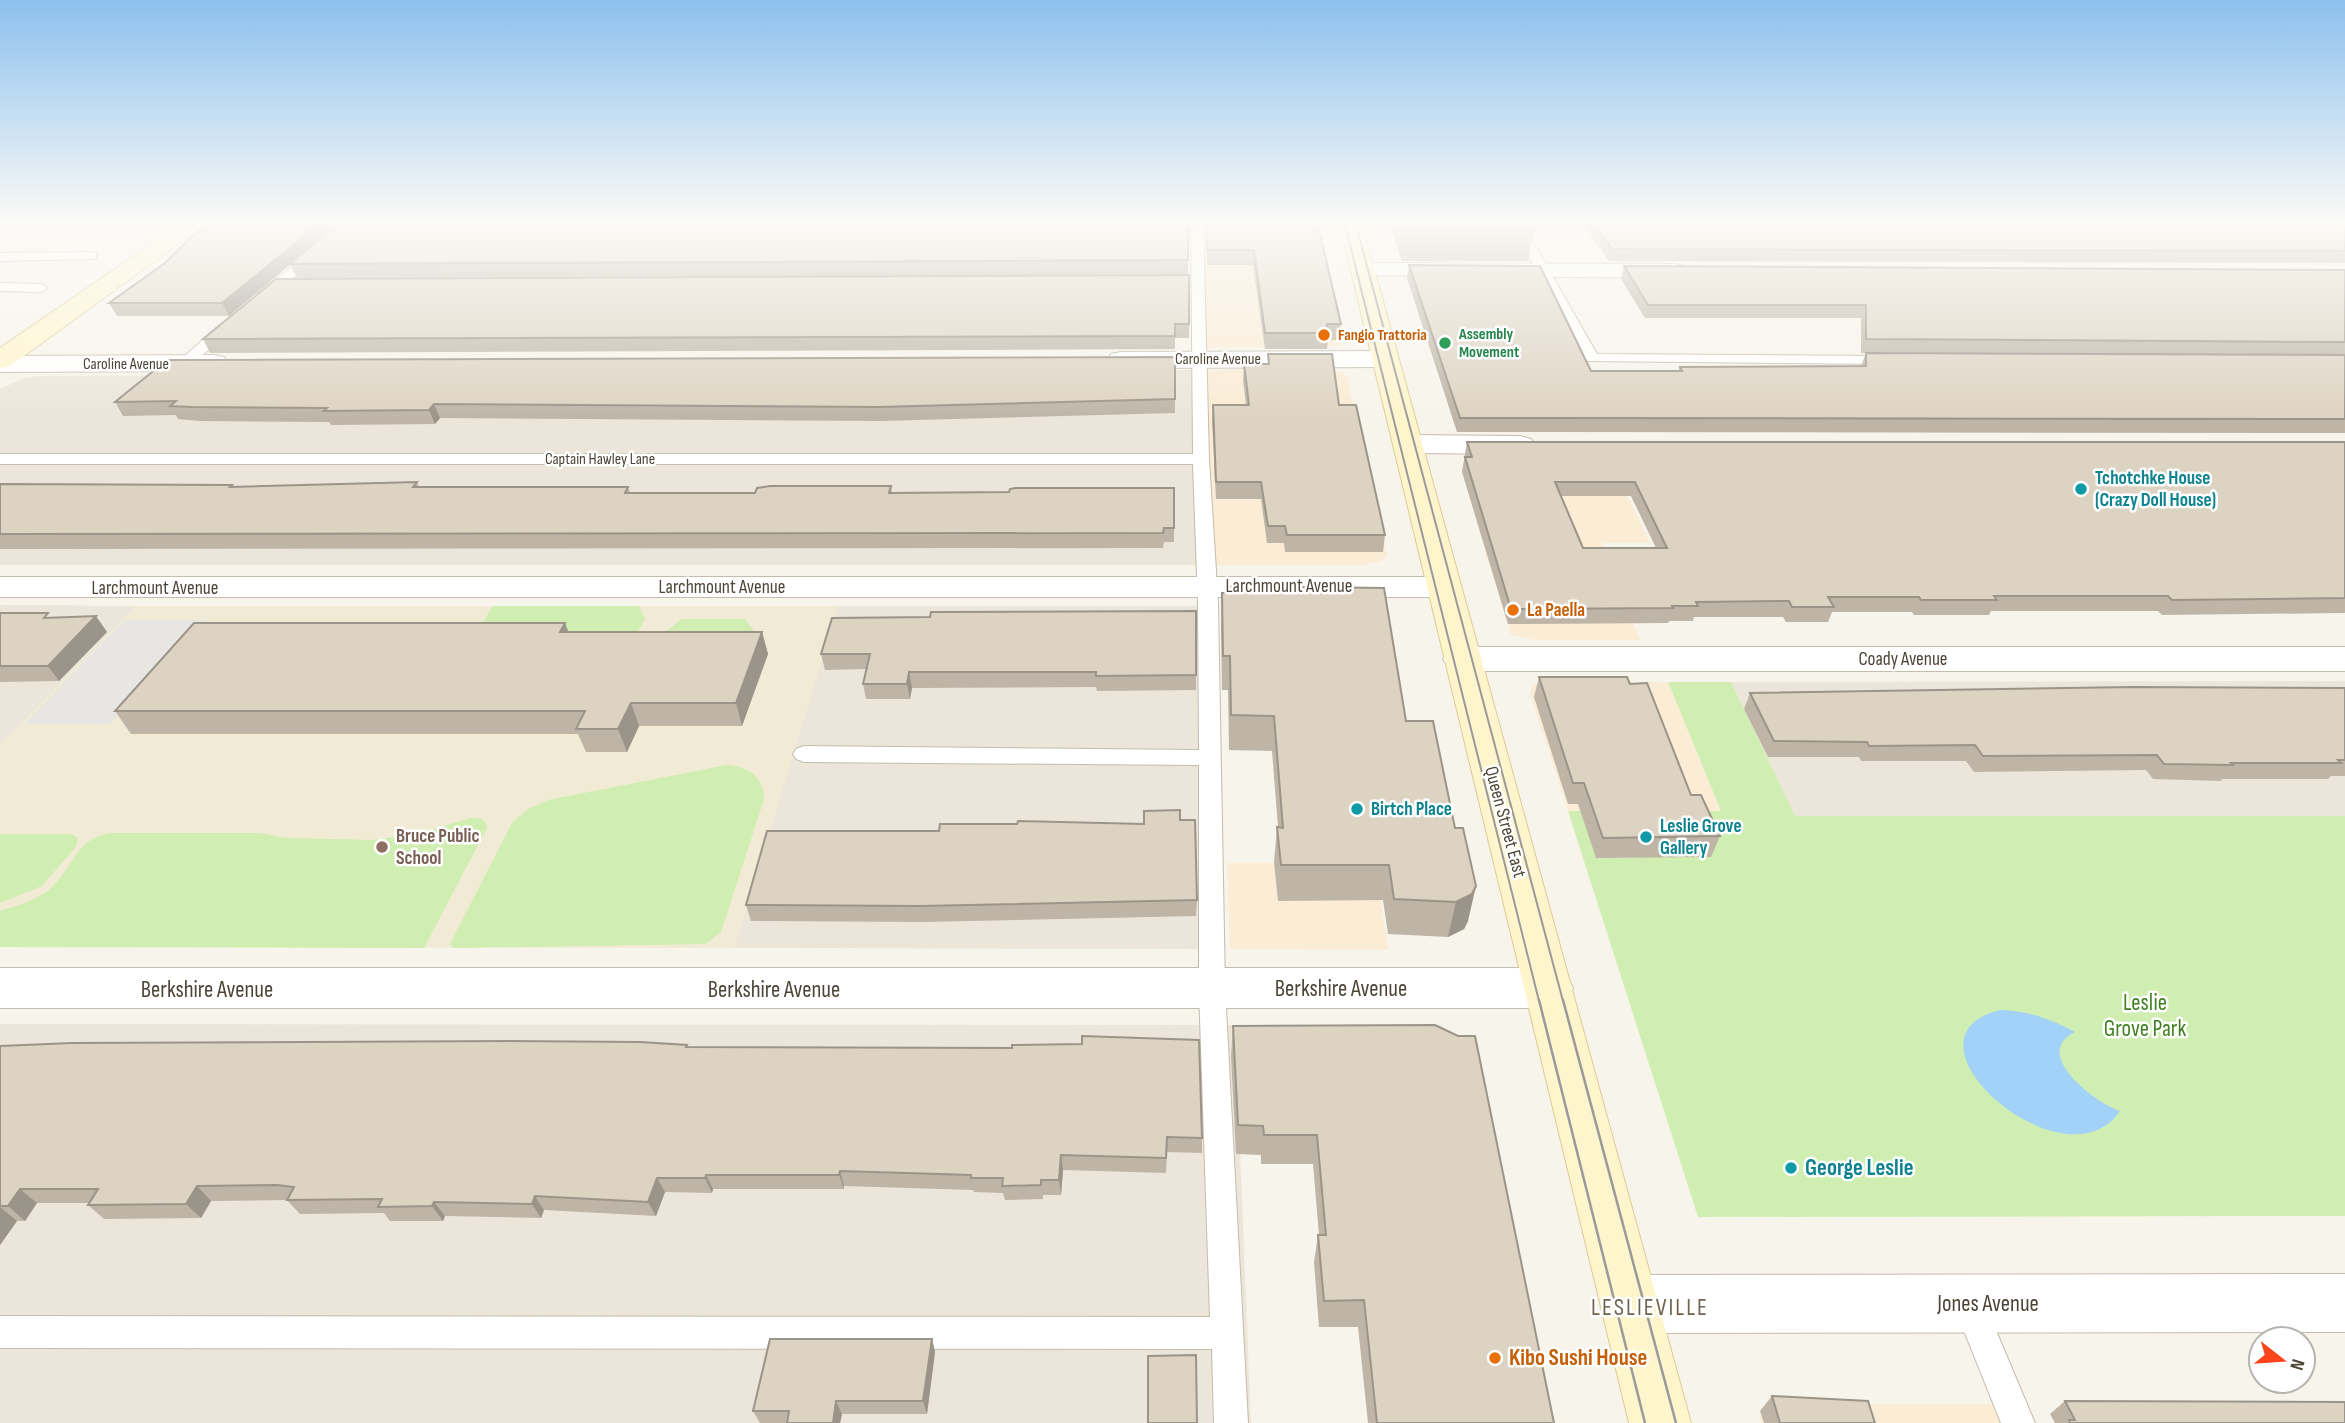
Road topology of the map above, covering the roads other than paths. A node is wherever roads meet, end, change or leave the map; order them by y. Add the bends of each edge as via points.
1 (17, 287) edge
2 (104, 287) edge
3 (272, 287) edge
4 (1192, 287) edge
5 (1366, 287) edge
6 (1553, 287) edge
7 (41, 288) dead end
8 (255, 303) edge
9 (235, 320) edge
10 (1200, 359) junction
11 (1385, 359) junction
12 (1090, 360) edge
13 (1913, 360) edge
14 (0, 361) edge
15 (184, 363) junction
16 (238, 363) edge
17 (1408, 444) junction
18 (1545, 445) edge
19 (0, 459) edge
20 (1201, 459) junction
21 (1207, 586) junction
22 (0, 587) edge
23 (1443, 587) junction
24 (2345, 659) edge
25 (1461, 660) junction
26 (804, 754) dead end
27 (1209, 758) junction
28 (0, 988) edge
29 (1549, 988) junction
30 (1212, 989) junction
31 (2345, 1303) edge
32 (1631, 1304) junction
33 (1969, 1304) junction
34 (0, 1332) edge
35 (1228, 1333) junction
36 (1231, 1423) edge
37 (1660, 1423) edge
38 (2018, 1423) edge

1 - 7 lane
2 - 14 main road
3 - 8 lane
4 - 10 lane
5 - 11 main road, Queen Street East
6 - 13 lane via 1592,358
9 - 15 lane
10 - 11 street, Caroline Avenue
10 - 12 street, Caroline Avenue
10 - 20 lane
11 - 17 main road, Queen Street East
14 - 15 street, Caroline Avenue
15 - 16 street, Caroline Avenue
17 - 18 street
17 - 23 main road, Queen Street East
19 - 20 lane, Captain Hawley Lane
20 - 21 lane
21 - 22 street, Larchmount Avenue
21 - 23 street, Larchmount Avenue
21 - 27 lane
23 - 25 main road, Queen Street East
24 - 25 street, Coady Avenue
25 - 29 main road, Queen Street East
26 - 27 lane
27 - 30 lane
28 - 30 street, Berkshire Avenue
29 - 30 street, Berkshire Avenue
29 - 32 main road, Queen Street East
30 - 35 lane
31 - 33 street, Jones Avenue
32 - 33 street, Jones Avenue
32 - 37 main road, Queen Street East
33 - 38 lane
34 - 35 lane
35 - 36 lane

